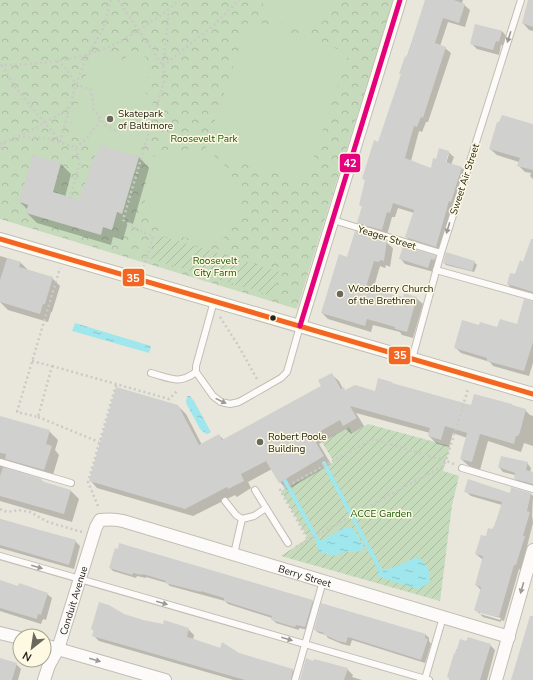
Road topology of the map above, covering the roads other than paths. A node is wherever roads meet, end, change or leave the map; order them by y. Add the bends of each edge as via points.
1 (400, 0) edge
2 (521, 0) edge
3 (333, 220) junction
4 (0, 238) edge
5 (441, 253) junction
6 (436, 270) junction
7 (533, 296) edge
8 (214, 301) junction
9 (300, 326) junction
10 (412, 359) junction
11 (196, 372) junction
12 (151, 373) dead end
13 (532, 391) edge
14 (0, 462) edge
15 (462, 468) dead end
16 (71, 483) dead end
17 (533, 489) edge
18 (255, 490) dead end
19 (225, 502) dead end
20 (266, 508) junction
21 (242, 519) junction
22 (100, 520) joint
23 (288, 543) dead end
24 (533, 550) edge
25 (234, 554) junction
26 (0, 556) edge
27 (80, 579) junction
28 (323, 581) junction
29 (443, 617) junction
30 (0, 633) edge
31 (12, 636) edge
32 (509, 637) junction
33 (305, 644) junction
34 (52, 647) edge
35 (58, 649) junction
36 (44, 680) edge
37 (165, 680) edge
38 (294, 680) edge
39 (427, 680) edge
40 (496, 680) edge

1 - 3 street
2 -> 5 lane, Sweet Air Street
3 - 5 lane, Yeager Street
3 - 9 street
4 - 8 street
5 - 6 lane, Sweet Air Street
6 - 7 lane
6 - 10 lane, Sweet Air Street
8 - 9 street
8 - 11 lane
9 - 10 street
11 -> 9 lane via 213,396 221,402 239,402 288,372
10 - 13 street
11 - 12 lane via 183,380
14 - 16 lane
15 - 17 lane
18 - 20 lane
19 - 21 lane
20 - 21 lane via 254,516
20 - 23 lane
21 - 25 lane
22 - 25 street, Berry Street via 123,521
22 - 27 street, Conduit Avenue
24 -> 32 street
25 - 28 street, Berry Street
26 -> 27 lane
27 -> 33 lane
27 - 35 street, Conduit Avenue
28 - 29 street, Berry Street
28 - 33 lane
29 - 32 street, Berry Street
29 - 39 lane
30 - 31 street
32 - 40 street
33 - 38 lane
33 - 39 lane
34 - 35 street
35 - 36 street, Conduit Avenue
35 -> 37 street

